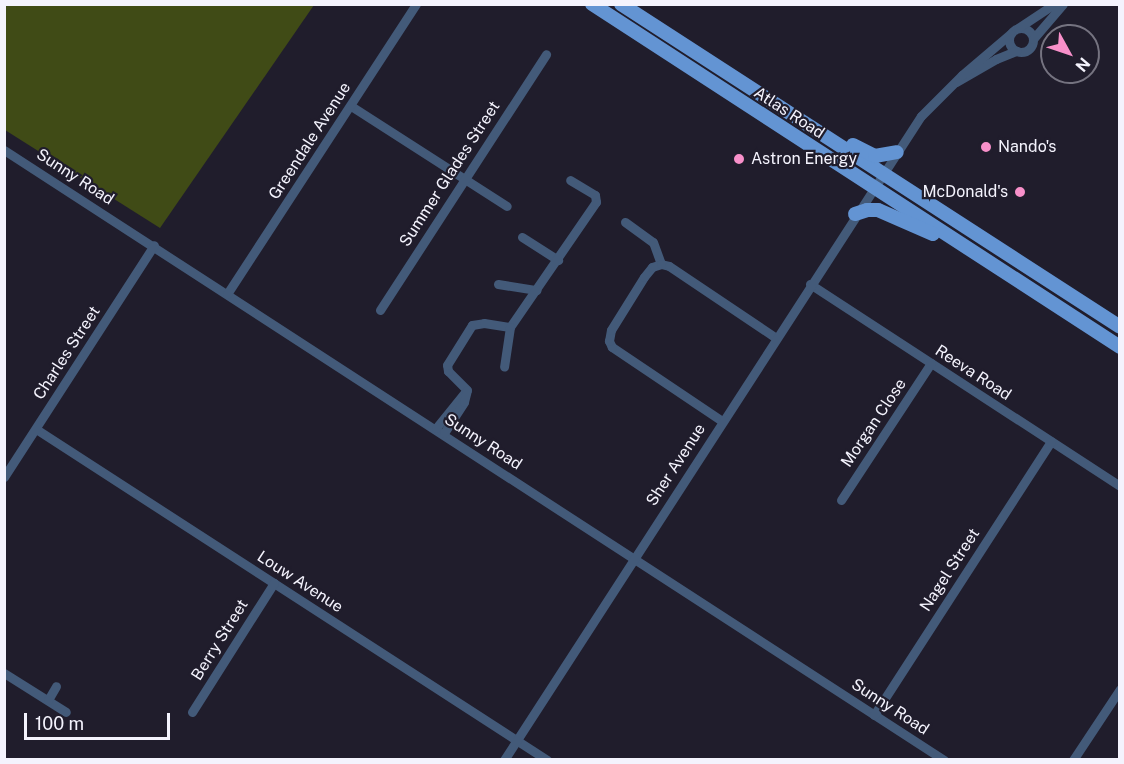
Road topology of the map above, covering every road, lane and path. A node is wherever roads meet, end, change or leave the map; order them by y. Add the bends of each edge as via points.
1 (416, 4) edge
2 (592, 4) edge
3 (621, 4) edge
4 (1054, 4) edge
5 (1063, 4) edge
6 (1018, 28) junction
7 (1010, 34) junction
8 (1034, 39) junction
9 (1016, 51) junction
10 (546, 54) dead end
11 (954, 83) junction
12 (351, 106) junction
13 (815, 130) junction
14 (4, 150) edge
15 (897, 152) junction
16 (882, 174) junction
17 (465, 179) junction
18 (570, 180) dead end
19 (873, 187) junction
20 (507, 206) dead end
21 (855, 214) junction
22 (625, 222) dead end
23 (522, 237) dead end
24 (154, 245) junction
25 (969, 247) junction
26 (558, 260) junction
27 (661, 264) junction
28 (498, 284) dead end
29 (810, 284) junction
30 (537, 290) junction
31 (227, 294) junction
32 (380, 310) dead end
33 (510, 327) junction
34 (1119, 327) edge
35 (776, 338) junction
36 (1119, 346) edge
37 (931, 363) junction
38 (504, 367) dead end
39 (722, 422) junction
40 (36, 429) junction
41 (440, 431) junction
42 (1051, 441) junction
43 (4, 477) edge
44 (1119, 486) edge
45 (841, 500) dead end
46 (634, 558) junction
47 (274, 583) junction
48 (4, 673) edge
49 (56, 686) dead end
50 (1119, 689) edge
51 (48, 700) junction
52 (66, 712) dead end
53 (192, 712) dead end
54 (874, 715) junction
55 (518, 740) junction
56 (504, 759) edge
57 (548, 759) edge
58 (944, 759) edge
59 (1073, 759) edge

1 - 12 street, Greendale Avenue
2 - 19 main road, Atlas Road
3 - 13 main road, Atlas Road
4 - 6 street
5 - 8 street
6 - 7 street
6 - 8 street via 1029,30
7 - 9 street via 1009,43
7 - 11 street
8 - 9 street via 1029,49
9 - 11 street
10 - 17 street, Summer Glades Street
11 - 15 street, Sher Avenue via 931,104
12 - 17 street
12 - 31 street, Greendale Avenue
13 - 15 main road via 830,133 875,156
13 - 16 main road, Atlas Road
14 - 24 street, Sunny Road
15 - 16 street, Sher Avenue
16 - 19 street, Sher Avenue
16 - 34 main road, Atlas Road
17 - 20 street
17 - 32 street, Summer Glades Street
18 - 26 street via 595,195 596,200
19 - 21 street, Sher Avenue
19 - 25 main road, Atlas Road
21 - 25 main road via 878,210
21 - 29 street, Sher Avenue
22 - 27 street via 654,242
23 - 26 street
24 - 31 street, Sunny Road
24 - 40 street, Charles Street
25 - 36 main road, Atlas Road
26 - 30 street
27 - 35 street
27 - 39 street via 652,267 644,277 611,330 610,344
28 - 30 street
29 - 35 street, Sher Avenue
29 - 37 street, Reeva Road
30 - 33 street
31 - 41 street, Sunny Road
33 - 38 street
33 - 41 street via 484,323 470,327 447,365 467,390
35 - 39 street, Sher Avenue
37 - 42 street, Reeva Road
37 - 45 street, Morgan Close
39 - 46 street, Sher Avenue
40 - 43 street, Charles Street
40 - 47 street, Louw Avenue
41 - 46 street, Sunny Road
42 - 44 street, Reeva Road
42 - 54 street, Nagel Street
46 - 54 street, Sunny Road
46 - 55 street, Sher Avenue
47 - 53 street, Berry Street
47 - 55 street, Louw Avenue
48 - 51 street
49 - 51 street
50 - 59 street
51 - 52 street
54 - 58 street, Sunny Road
55 - 56 street, Sher Avenue
55 - 57 street, Louw Avenue

